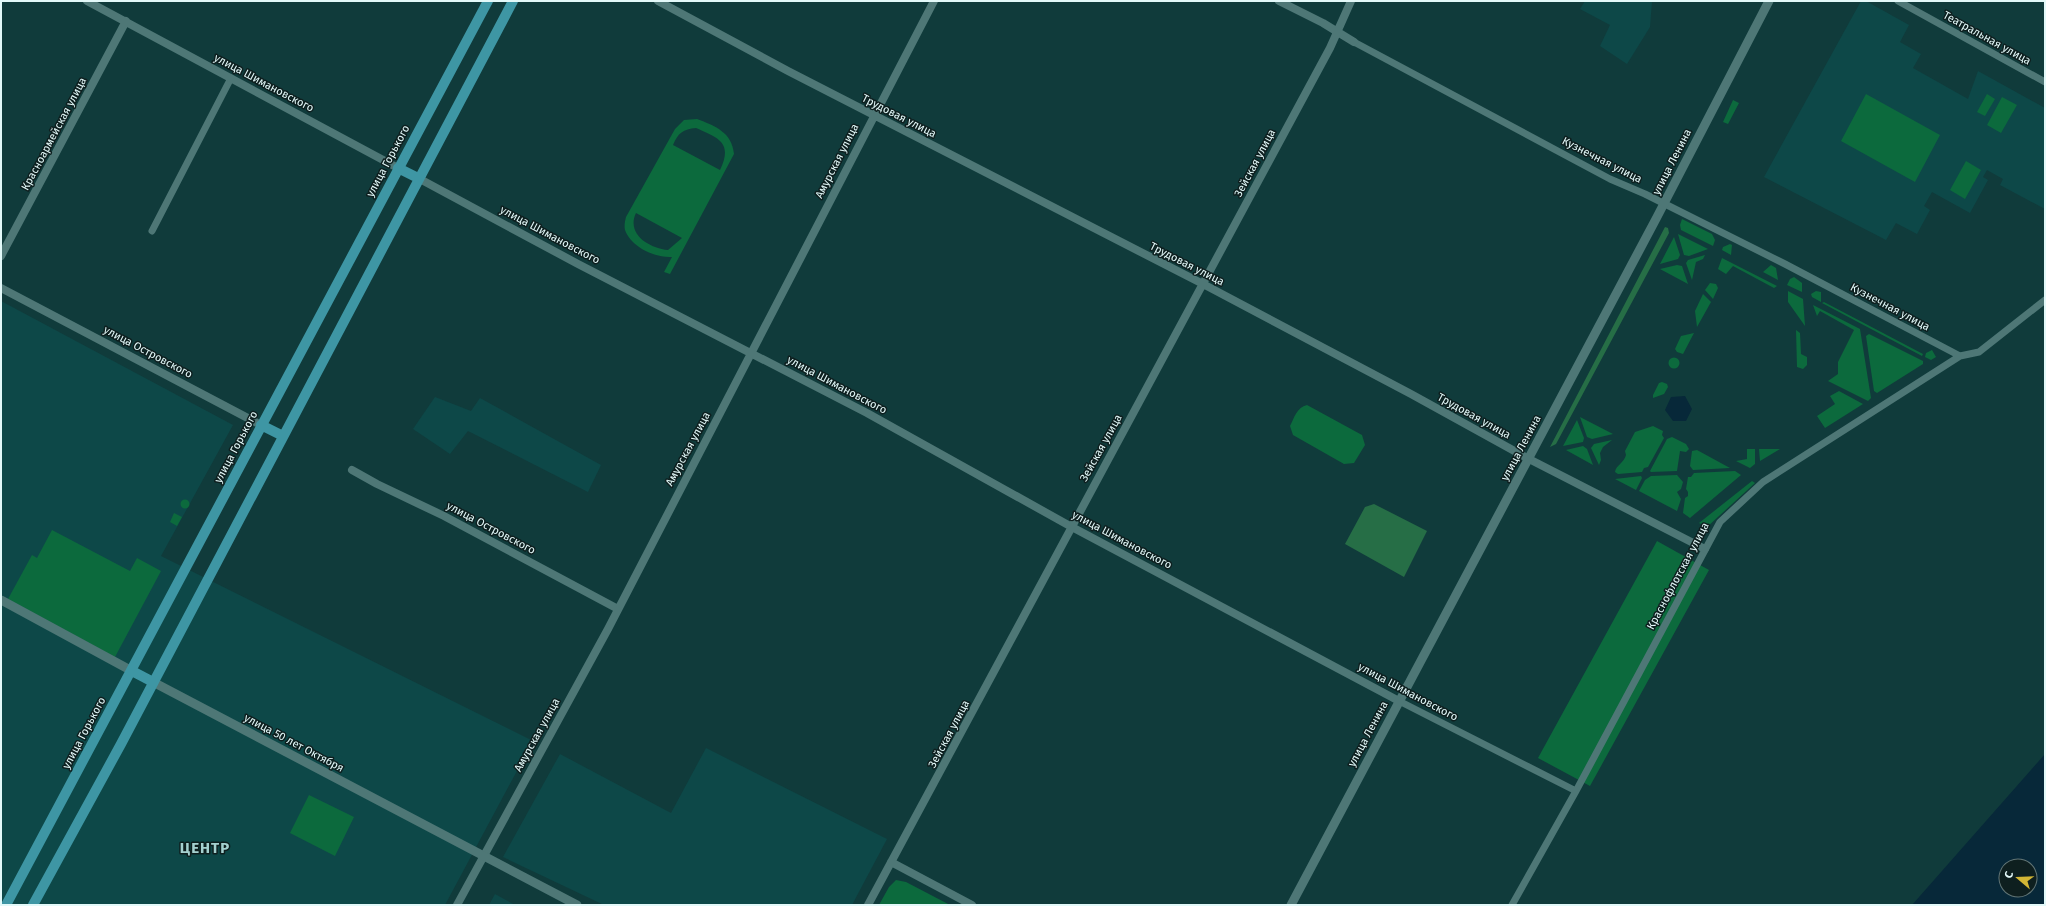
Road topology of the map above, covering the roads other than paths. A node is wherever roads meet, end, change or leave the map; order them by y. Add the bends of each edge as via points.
1 (87, 1) edge
2 (488, 1) edge
3 (513, 1) edge
4 (658, 1) edge
5 (934, 1) edge
6 (1279, 1) edge
7 (1351, 1) edge
8 (1769, 1) edge
9 (1898, 1) edge
10 (126, 21) junction
11 (1338, 33) junction
12 (1354, 42) joint
13 (231, 78) junction
14 (2045, 82) edge
15 (874, 115) junction
16 (398, 168) junction
17 (418, 178) junction
18 (1664, 204) junction
19 (152, 231) dead end
20 (1, 256) edge
21 (1203, 284) junction
22 (1, 288) edge
23 (2045, 300) edge
24 (751, 353) junction
25 (1960, 356) junction
26 (261, 425) junction
27 (283, 436) junction
28 (1529, 459) junction
29 (352, 470) dead end
30 (1070, 526) junction
31 (1705, 549) junction
32 (1, 600) edge
33 (618, 608) junction
34 (132, 670) junction
35 (153, 682) junction
36 (1399, 701) junction
37 (1576, 791) junction
38 (484, 856) junction
39 (891, 862) junction
40 (6, 905) edge
41 (33, 905) edge
42 (457, 905) edge
43 (577, 905) edge
44 (868, 905) edge
45 (972, 905) edge
46 (1291, 905) edge
47 (1512, 905) edge

1 - 10 street, улица Шимановского
2 - 16 main road, улица Горького
3 - 17 main road
4 - 15 street, Трудовая улица
5 - 15 street, Амурская улица
6 - 11 street, Кузнечная улица
7 - 11 street, Зейская улица
8 - 18 main road, улица Ленина
9 - 14 street, Театральная улица
10 - 13 street, улица Шимановского
10 - 20 street, Красноармейская улица
11 - 12 street, Кузнечная улица
11 - 21 street, Зейская улица
12 - 18 street, Кузнечная улица via 1610,179
13 - 16 street, улица Шимановского
13 - 19 street
15 - 21 street, Трудовая улица
15 - 24 street, Амурская улица
16 - 17 main road, улица Шимановского
16 - 26 main road, улица Горького
17 - 24 street, улица Шимановского
17 - 27 main road
18 - 25 street, Кузнечная улица
18 - 28 main road, улица Ленина
21 - 28 street, Трудовая улица
21 - 30 street, Зейская улица
22 - 26 street, улица Островского
23 - 25 street, Краснофлотская улица via 1979,352
24 - 30 street, улица Шимановского via 867,413
24 - 33 street, Амурская улица
25 - 31 street, Краснофлотская улица via 1763,482 1720,522
26 - 27 main road, улица Островского
26 - 34 main road, улица Горького
27 - 35 main road
28 - 31 street, Трудовая улица
28 - 36 main road, улица Ленина
29 - 33 street, улица Островского
30 - 36 street, улица Шимановского
30 - 39 street, Зейская улица via 943,769
31 - 37 street, Краснофлотская улица
32 - 34 main road, улица 50 лет Октября
33 - 38 street, Амурская улица
34 - 35 main road, улица 50 лет Октября
34 - 40 main road, улица Горького
35 - 38 main road, улица 50 лет Октября
35 - 41 main road
36 - 37 street, улица Шимановского
36 - 46 main road, улица Ленина
37 - 47 street, Краснофлотская улица
38 - 42 street, Амурская улица
38 - 43 main road, улица 50 лет Октября
39 - 44 street, Зейская улица
39 - 45 street

